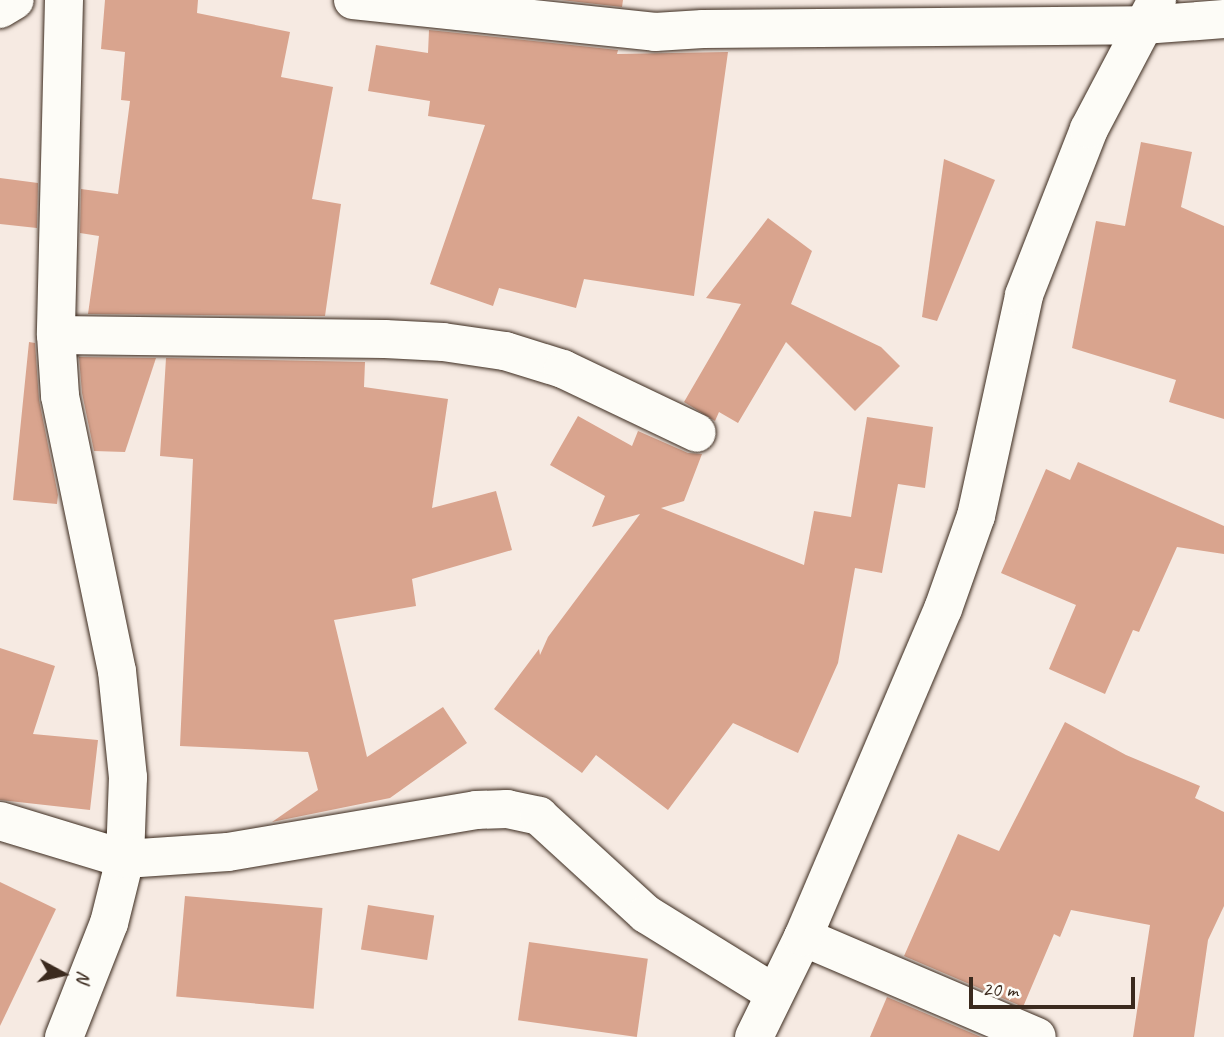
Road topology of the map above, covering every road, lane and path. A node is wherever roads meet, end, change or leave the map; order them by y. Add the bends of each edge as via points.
1 (15, 0) edge
2 (64, 0) edge
3 (353, 0) edge
4 (0, 9) edge
5 (1150, 13) edge
6 (1224, 19) edge
7 (56, 335) junction
8 (697, 433) dead end
9 (0, 821) edge
10 (125, 859) junction
11 (803, 937) junction
12 (774, 993) junction
13 (64, 1037) edge
14 (754, 1037) edge
15 (1037, 1037) edge

1 - 4 street
2 - 7 street
3 - 5 street via 655,32
5 - 6 street
5 - 11 street via 1089,130 1024,295 976,516 943,609
7 - 8 street via 385,339 505,351 563,369
7 - 10 street via 60,396 117,671 128,777
9 - 10 street
10 - 12 street via 228,852 508,808 539,816 646,914
10 - 13 street via 109,923
11 - 12 street
11 - 15 street
12 - 14 street

